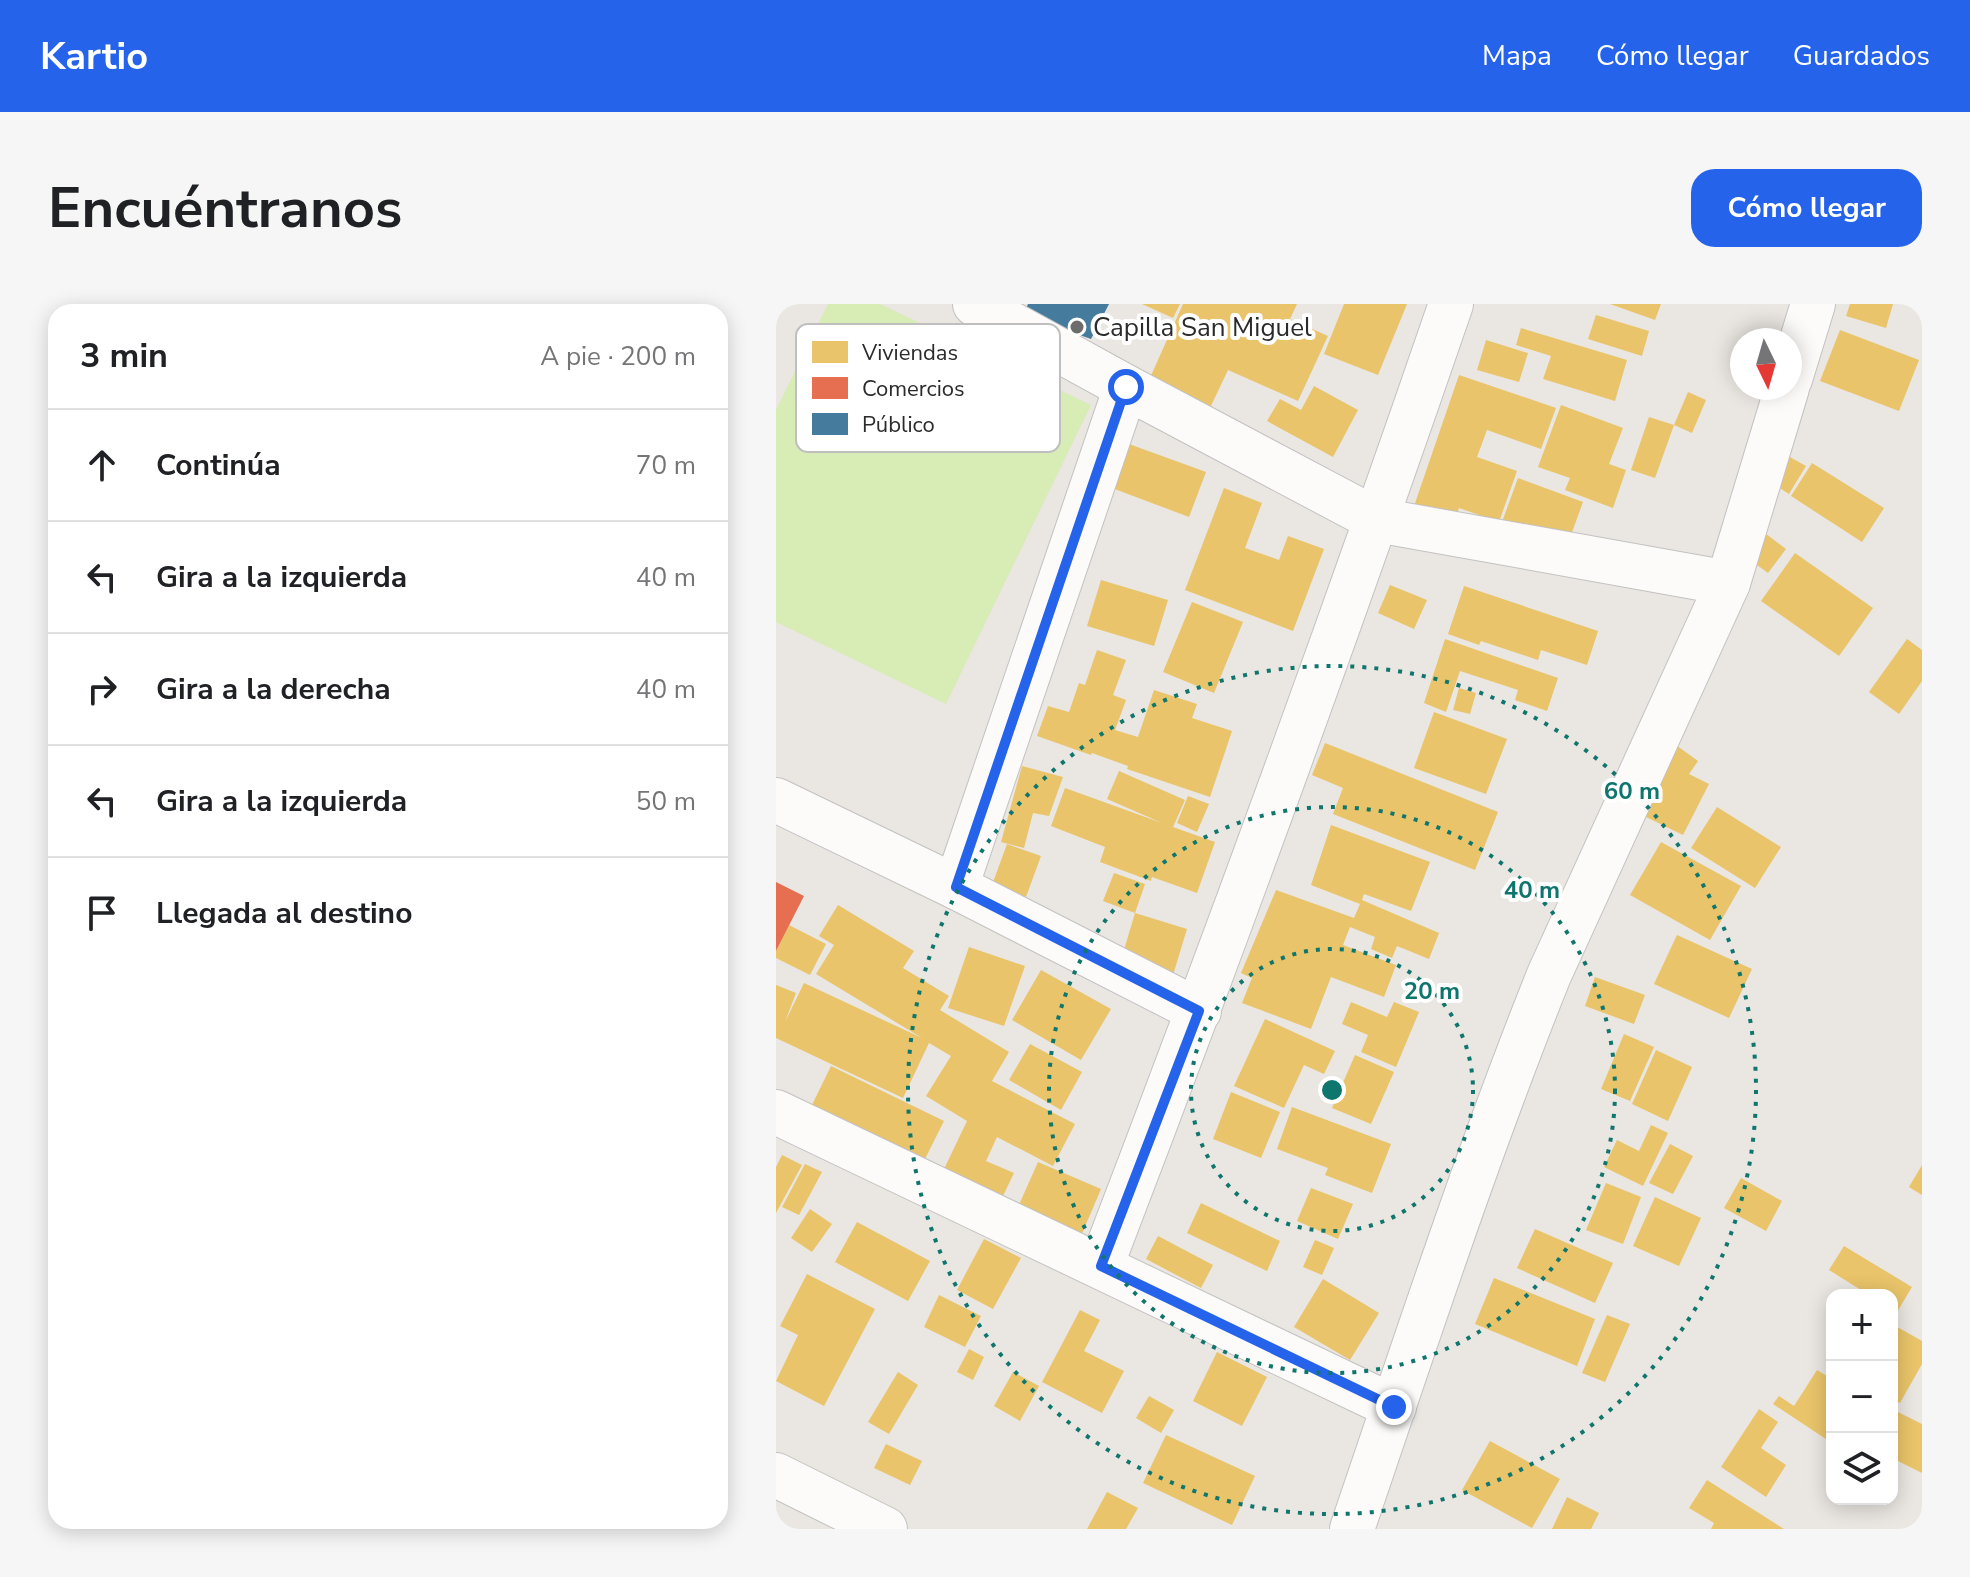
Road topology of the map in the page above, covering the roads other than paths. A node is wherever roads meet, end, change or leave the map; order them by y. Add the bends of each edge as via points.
1 (975, 304) edge
2 (1451, 304) edge
3 (1813, 304) edge
4 (1011, 324) edge
5 (1802, 340) edge
6 (1060, 351) edge
7 (1126, 387) junction
8 (1783, 400) edge
9 (1377, 520) junction
10 (1728, 583) junction
11 (776, 800) edge
12 (956, 887) junction
13 (1199, 1011) junction
14 (776, 1112) edge
15 (1101, 1266) junction
16 (1394, 1407) junction
17 (776, 1475) edge
18 (885, 1529) edge
19 (1352, 1529) edge

1 - 4 street
2 - 9 street
3 - 5 street
6 - 7 street
7 - 9 street
7 - 12 street
8 - 10 street
9 - 10 street
9 - 13 street
10 - 16 street via 1544,986
11 - 12 street
12 - 13 street
13 - 15 street
14 - 15 street
15 - 16 street
16 - 19 street
17 - 18 street

